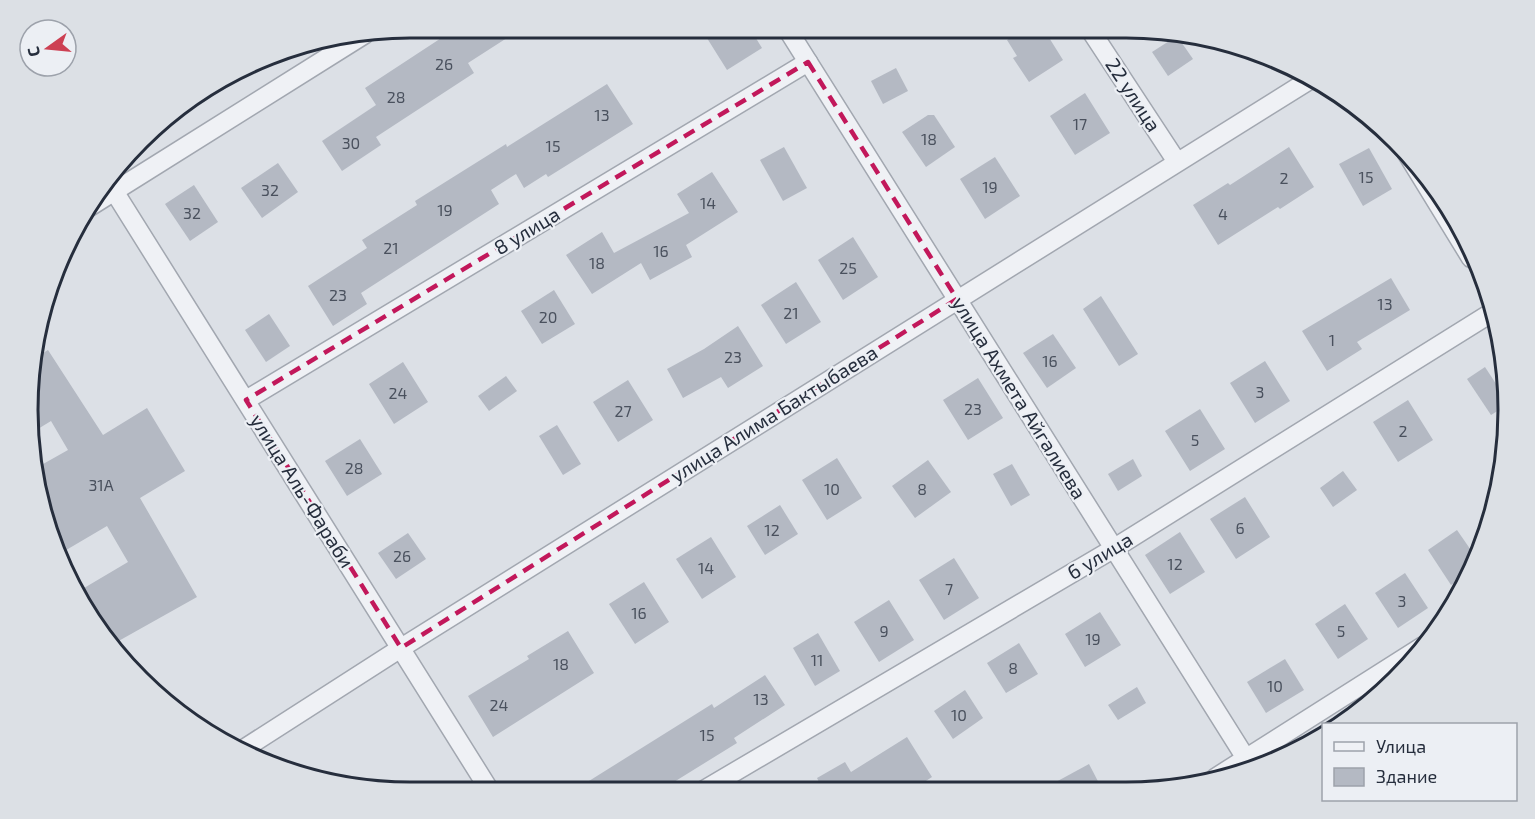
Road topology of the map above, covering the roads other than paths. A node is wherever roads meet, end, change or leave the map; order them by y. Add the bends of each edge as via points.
1 (793, 38) edge
2 (1096, 38) edge
3 (351, 43) edge
4 (807, 62) junction
5 (1304, 83) edge
6 (1177, 162) junction
7 (114, 190) junction
8 (105, 196) edge
9 (957, 299) junction
10 (1486, 316) edge
11 (246, 400) junction
12 (1113, 549) junction
13 (400, 648) junction
14 (1397, 665) edge
15 (250, 745) edge
16 (1262, 756) edge
17 (1247, 761) edge
18 (484, 782) edge
19 (718, 782) edge

1 - 4 street, улица Ахмета Айгалиева
2 - 6 street, 22 улица
3 - 7 street
4 - 9 street, улица Ахмета Айгалиева
4 - 11 street, 8 улица
5 - 6 street, улица Алима Бактыбаева
6 - 9 street, улица Алима Бактыбаева
7 - 8 street
7 - 11 street, улица Аль-Фараби
9 - 12 street, улица Ахмета Айгалиева
9 - 13 street, улица Алима Бактыбаева
10 - 12 street, 6 улица
11 - 13 street, улица Аль-Фараби
12 - 17 street, улица Ахмета Айгалиева
12 - 19 street, 6 улица
13 - 15 street, улица Алима Бактыбаева
13 - 18 street, улица Аль-Фараби
14 - 16 street

